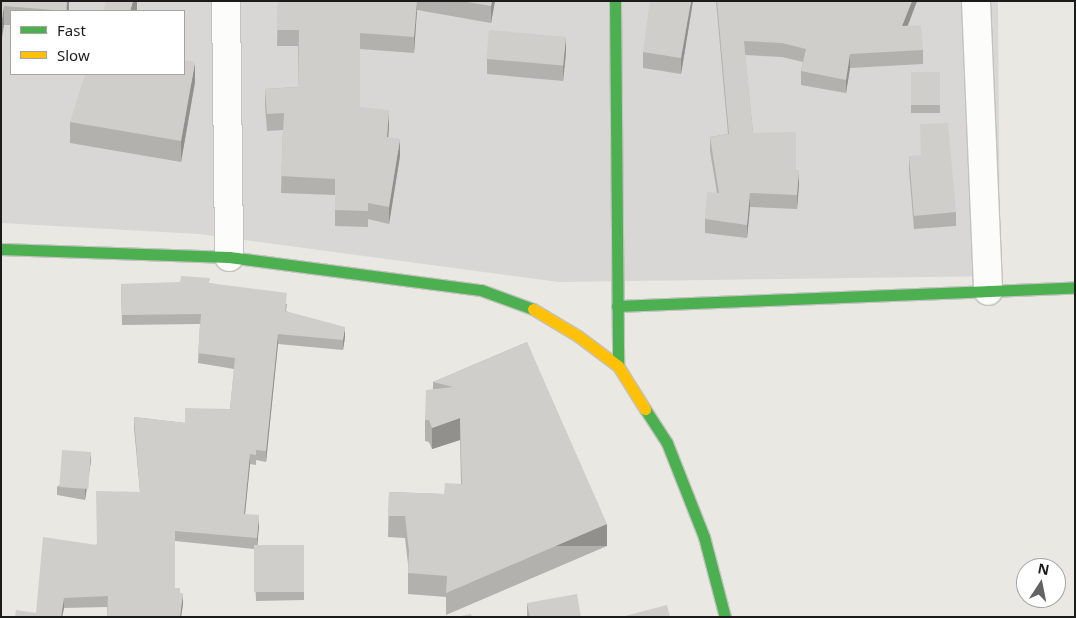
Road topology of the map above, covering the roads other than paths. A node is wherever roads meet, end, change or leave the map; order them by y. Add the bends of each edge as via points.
1 (226, 1) edge
2 (614, 1) edge
3 (976, 1) edge
4 (1, 249) edge
5 (229, 257) junction
6 (1075, 288) edge
7 (988, 291) junction
8 (617, 306) junction
9 (618, 366) junction
10 (725, 617) edge

1 - 5 street
2 - 8 street
3 - 7 street
4 - 5 street
5 - 9 street via 481,290 538,311
6 - 7 street
7 - 8 street
8 - 9 street
9 - 10 street via 667,443 704,537

